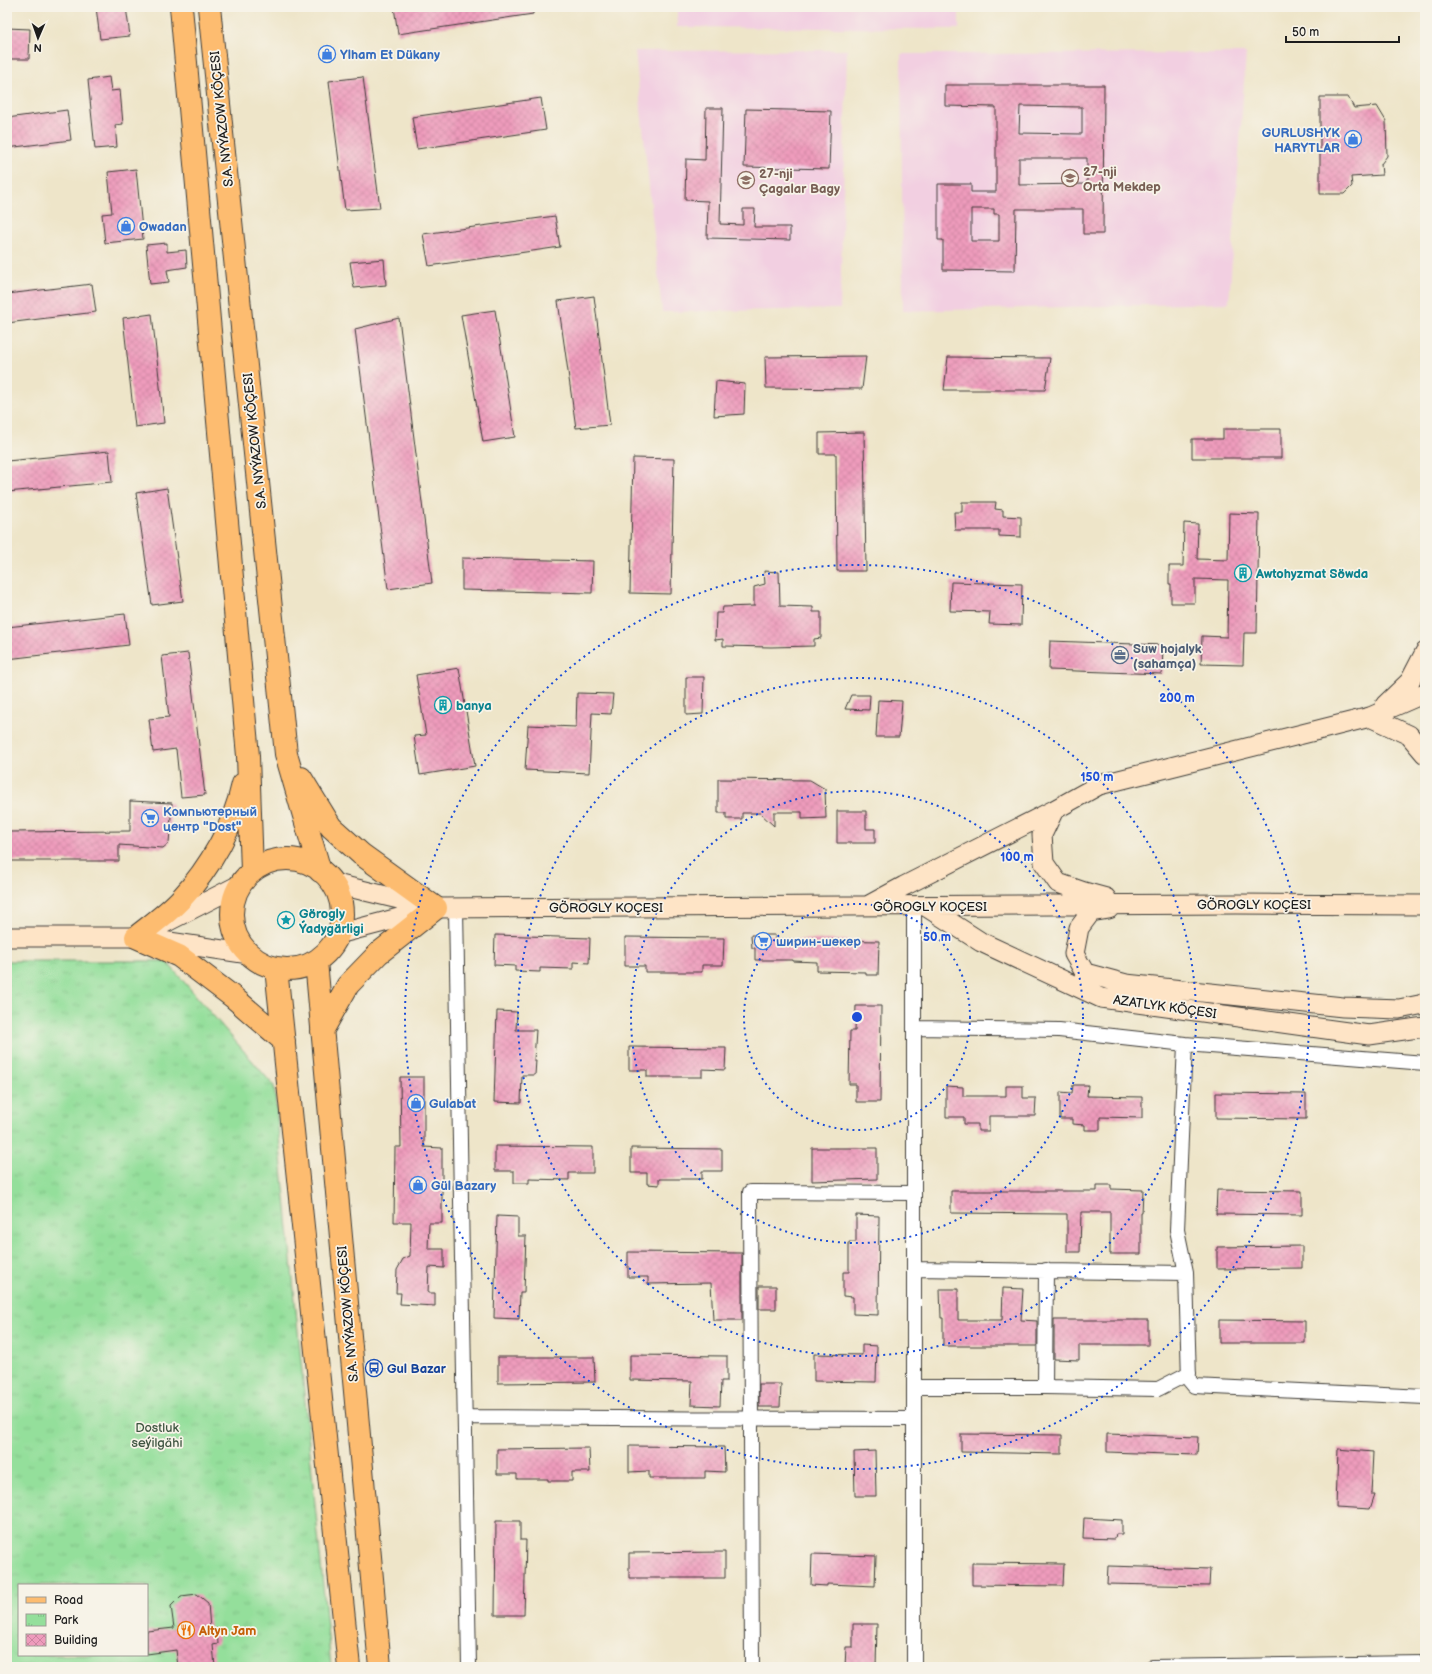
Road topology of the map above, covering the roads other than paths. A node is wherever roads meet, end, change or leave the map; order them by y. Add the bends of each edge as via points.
1 (181, 7) edge
2 (209, 7) edge
3 (1425, 652) edge
4 (1425, 693) edge
5 (1370, 717) junction
6 (286, 754) junction
7 (1425, 754) edge
8 (248, 756) junction
9 (1054, 810) junction
10 (326, 877) junction
11 (245, 878) junction
12 (1132, 904) junction
13 (1425, 905) edge
14 (868, 906) junction
15 (920, 906) junction
16 (446, 908) junction
17 (338, 934) junction
18 (7, 937) edge
19 (136, 937) junction
20 (249, 954) junction
21 (316, 961) junction
22 (276, 968) junction
23 (1425, 1002) edge
24 (1425, 1027) edge
25 (914, 1028) junction
26 (322, 1031) junction
27 (284, 1041) junction
28 (1185, 1044) junction
29 (1425, 1063) edge
30 (914, 1193) junction
31 (914, 1269) junction
32 (1046, 1270) junction
33 (1186, 1273) junction
34 (1189, 1373) junction
35 (914, 1387) junction
36 (1045, 1387) junction
37 (1425, 1397) edge
38 (465, 1417) junction
39 (752, 1418) junction
40 (914, 1419) junction
41 (1425, 1664) edge
42 (349, 1667) edge
43 (380, 1667) edge
44 (469, 1667) edge
45 (752, 1667) edge
46 (914, 1667) edge
47 (1152, 1667) edge

1 - 8 main road
2 - 6 main road, S.A. NYÝAZOW KÖÇESI
3 - 5 street via 1410,681
4 - 5 street
5 - 7 street via 1409,735
5 - 9 street via 1099,786
6 - 10 main road, S.A. NYÝAZOW KÖÇESI
6 - 16 main road via 331,827 361,854
8 - 11 main road
8 - 19 main road via 239,803 214,856 180,900
9 - 12 street via 1042,835 1044,863 1058,883
9 - 14 street
10 - 11 main road via 304,862 286,859 268,862
10 - 16 street
10 - 17 main road via 340,899 342,917
11 - 19 street
11 - 20 main road via 232,903 232,922 237,940
12 - 13 street, GÖROGLY KOÇESI
12 - 15 street, GÖROGLY KOÇESI
12 - 23 street via 1091,912 1079,928 1074,954 1085,973 1126,984 1343,1008 1399,1009
14 - 15 street, GÖROGLY KOÇESI
14 - 16 street, GÖROGLY KOÇESI
15 - 24 street, AZATLYK KÖÇESI via 981,942 1101,998 1369,1035
15 - 25 street
16 - 17 street
16 - 26 main road via 379,953 348,984
16 - 38 street
17 - 21 main road via 330,949
18 - 19 street
19 - 20 street
19 - 27 main road via 179,956 233,997
20 - 22 main road via 264,965
21 - 22 main road via 300,968
21 - 26 main road, S.A. NYÝAZOW KÖÇESI
22 - 27 main road
25 - 28 street via 1059,1030
25 - 30 street
26 - 43 main road, S.A. NYÝAZOW KÖÇESI
27 - 42 main road
28 - 29 street
28 - 33 street via 1177,1230
30 - 31 street
30 - 39 street via 750,1192
31 - 32 street
31 - 35 street
32 - 33 street
32 - 36 street
33 - 34 street
34 - 36 street via 1158,1389
34 - 37 street via 1189,1380 1194,1386
35 - 36 street
35 - 40 street
38 - 39 street
38 - 44 street
39 - 40 street
39 - 45 street
40 - 46 street
41 - 47 street

